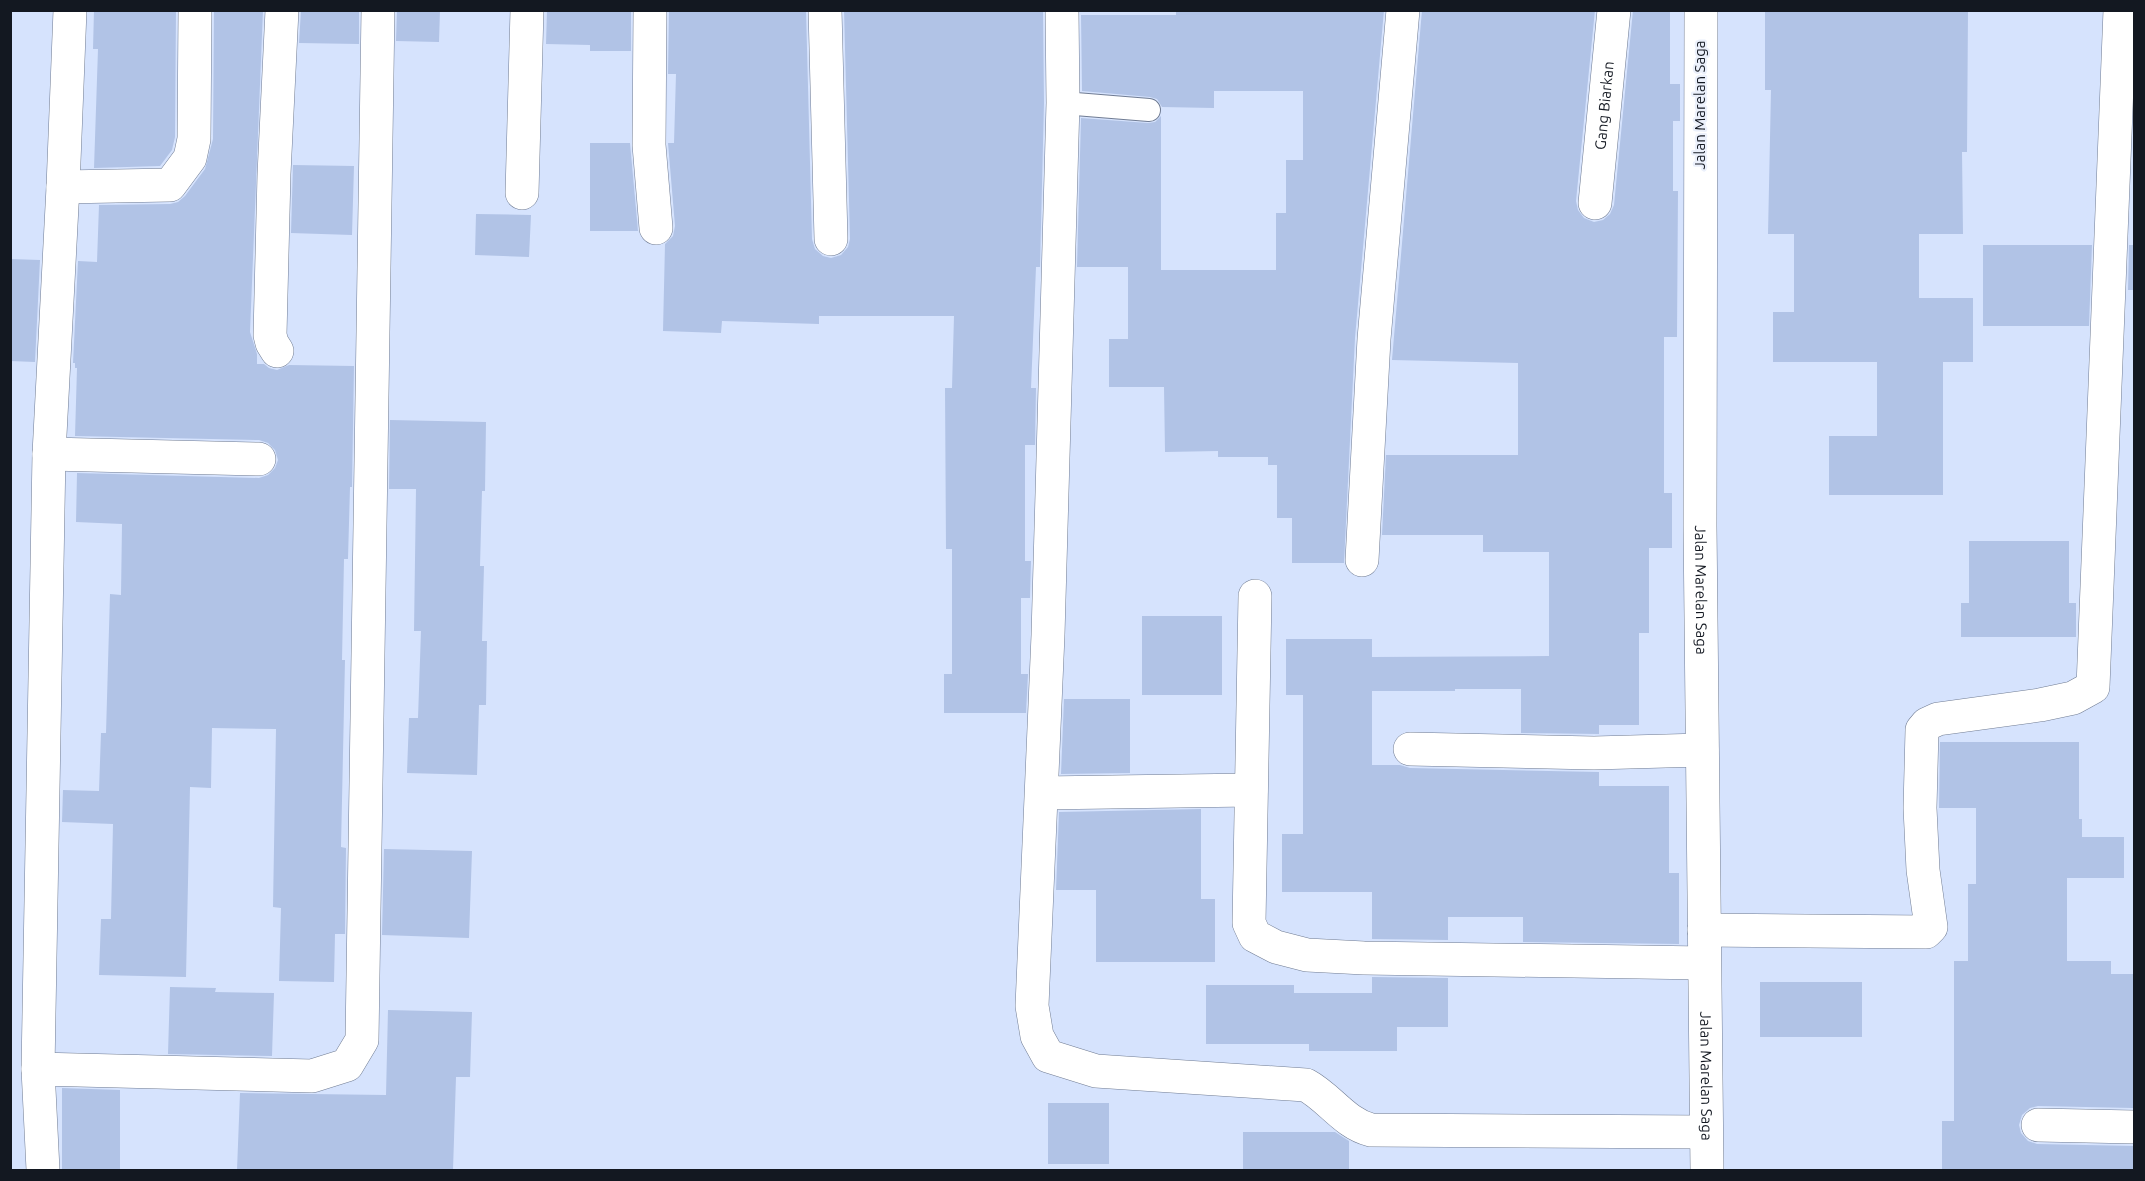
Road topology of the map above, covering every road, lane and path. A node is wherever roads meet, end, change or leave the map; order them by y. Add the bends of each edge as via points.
1 (70, 10) edge
2 (195, 10) edge
3 (282, 10) edge
4 (378, 10) edge
5 (527, 10) edge
6 (650, 10) edge
7 (825, 10) edge
8 (1062, 10) edge
9 (1403, 10) edge
10 (1614, 10) edge
11 (1701, 10) edge
12 (2120, 10) edge
13 (1063, 103) junction
14 (1149, 110) dead end
15 (63, 187) junction
16 (522, 193) dead end
17 (1595, 203) dead end
18 (656, 228) dead end
19 (831, 239) dead end
20 (277, 351) dead end
21 (49, 454) junction
22 (259, 459) dead end
23 (1362, 560) dead end
24 (1255, 596) dead end
25 (1410, 749) dead end
26 (1702, 750) junction
27 (1251, 790) junction
28 (1042, 793) junction
29 (1704, 930) junction
30 (1704, 963) junction
31 (38, 1069) junction
32 (2038, 1125) dead end
33 (2134, 1127) edge
34 (1706, 1132) junction
35 (44, 1170) edge
36 (1707, 1170) edge

1 - 15 street
2 - 15 street via 194,139 190,158 170,185
3 - 20 street via 270,335
4 - 31 street via 362,1040 347,1065 312,1076
5 - 16 street
6 - 18 street via 649,145
7 - 19 street
8 - 13 street
9 - 23 street via 1374,339
10 - 17 street, Gang Biarkan
11 - 26 street, Jalan Marelan Saga
12 - 29 street via 2093,687 2073,698 2040,705 1938,719 1922,730 1920,819 1931,927 1926,932
13 - 14 lane
13 - 28 street
15 - 21 street
21 - 22 street
21 - 31 street
24 - 27 street
25 - 26 street via 1594,753
26 - 29 street, Jalan Marelan Saga
27 - 28 street
27 - 30 street via 1249,923 1255,936 1276,947 1307,955 1364,958
28 - 34 street via 1032,1006 1037,1036 1048,1056 1096,1071 1306,1085 1348,1120 1371,1130
29 - 30 street, Jalan Marelan Saga
30 - 34 street, Jalan Marelan Saga
31 - 35 street
32 - 33 street
34 - 36 street, Jalan Marelan Saga

